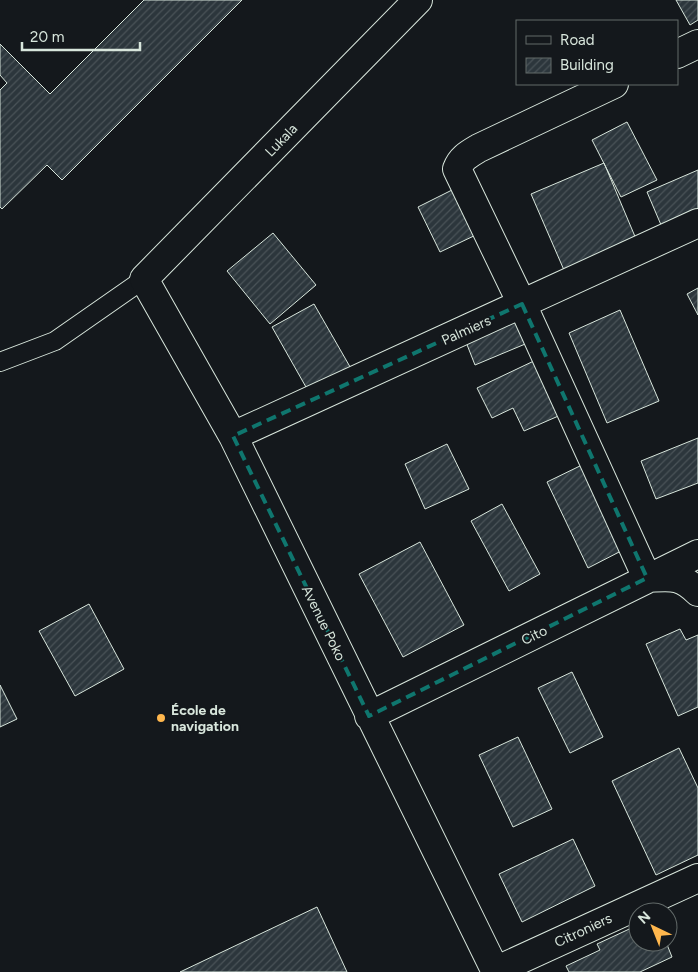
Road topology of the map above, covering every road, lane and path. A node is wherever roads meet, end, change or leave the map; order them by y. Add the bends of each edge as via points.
1 (418, 0) edge
2 (698, 44) edge
3 (678, 54) edge
4 (612, 85) edge
5 (698, 223) edge
6 (144, 279) junction
7 (522, 304) junction
8 (0, 362) edge
9 (233, 436) junction
10 (698, 554) edge
11 (647, 578) junction
12 (698, 592) edge
13 (370, 716) junction
14 (698, 878) edge
15 (496, 971) edge

1 - 6 street, Lukala
2 - 3 street
4 - 7 street via 479,148 460,162 457,169
5 - 7 street, Palmiers
6 - 8 lane via 55,341
6 - 9 street, Avenue Poko
7 - 9 street, Palmiers
7 - 11 street
9 - 13 street, Avenue Poko
10 - 11 street, Cito
11 - 12 street via 676,577 688,582
11 - 13 street, Cito
13 - 15 street, Avenue Poko
14 - 15 street, Citroniers

